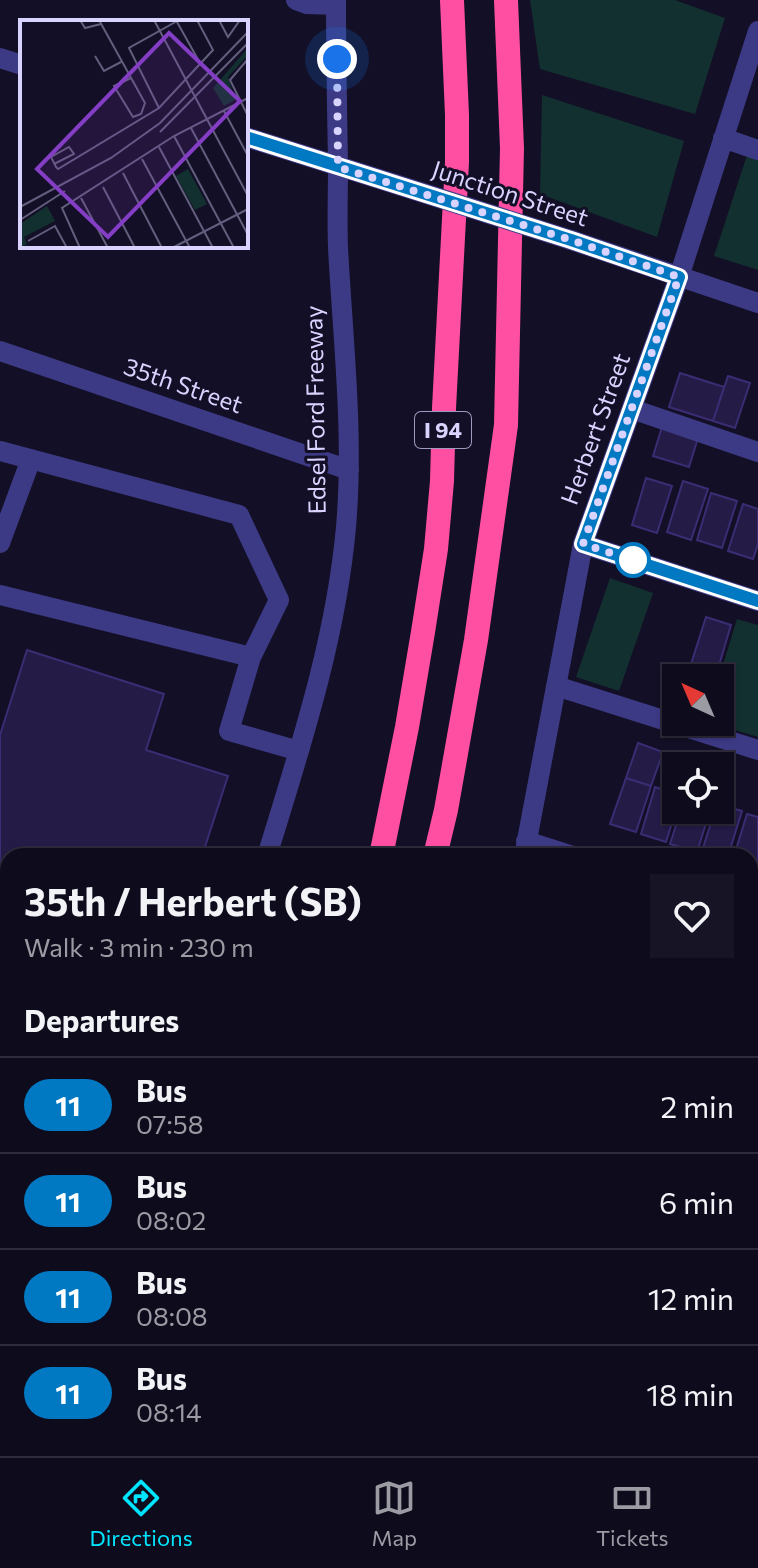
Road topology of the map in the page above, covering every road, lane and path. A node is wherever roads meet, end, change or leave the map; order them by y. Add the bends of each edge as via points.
1 (296, 0) edge
2 (452, 0) edge
3 (506, 0) edge
4 (336, 2) edge
5 (758, 31) edge
6 (0, 58) edge
7 (20, 64) edge
8 (248, 138) edge
9 (723, 138) junction
10 (758, 150) edge
11 (338, 167) junction
12 (679, 277) junction
13 (758, 303) edge
14 (0, 351) edge
15 (632, 409) junction
16 (0, 451) edge
17 (758, 452) edge
18 (31, 459) junction
19 (349, 470) junction
20 (0, 543) edge
21 (583, 544) junction
22 (0, 595) edge
23 (758, 601) edge
24 (251, 657) junction
25 (556, 686) junction
26 (758, 750) edge
27 (299, 751) junction
28 (269, 848) edge
29 (383, 848) edge
30 (437, 848) edge
31 (525, 848) edge

1 - 4 street
2 - 29 highway, I 94 via 457,162 442,481 423,632
3 - 30 highway, I 94 via 512,148 506,425 476,640
4 - 11 street, Edsel Ford Freeway
5 - 9 street, Herbert Street
6 - 7 street
8 - 11 street, Junction Street
9 - 10 street
9 - 12 street, Herbert Street
11 - 12 street, Junction Street, bridge
11 - 19 street, Edsel Ford Freeway
12 - 13 street, Junction Street
12 - 15 street, Herbert Street
14 - 19 street, 35th Street
15 - 17 street
15 - 21 street, Herbert Street
16 - 18 street
18 - 20 street
18 - 24 street via 239,515 279,600
19 - 27 street, Edsel Ford Freeway via 330,637
21 - 23 street
21 - 25 street, Herbert Street
22 - 24 street
24 - 27 street via 229,731
25 - 26 street
25 - 31 street, Herbert Street
27 - 28 street, Edsel Ford Freeway

